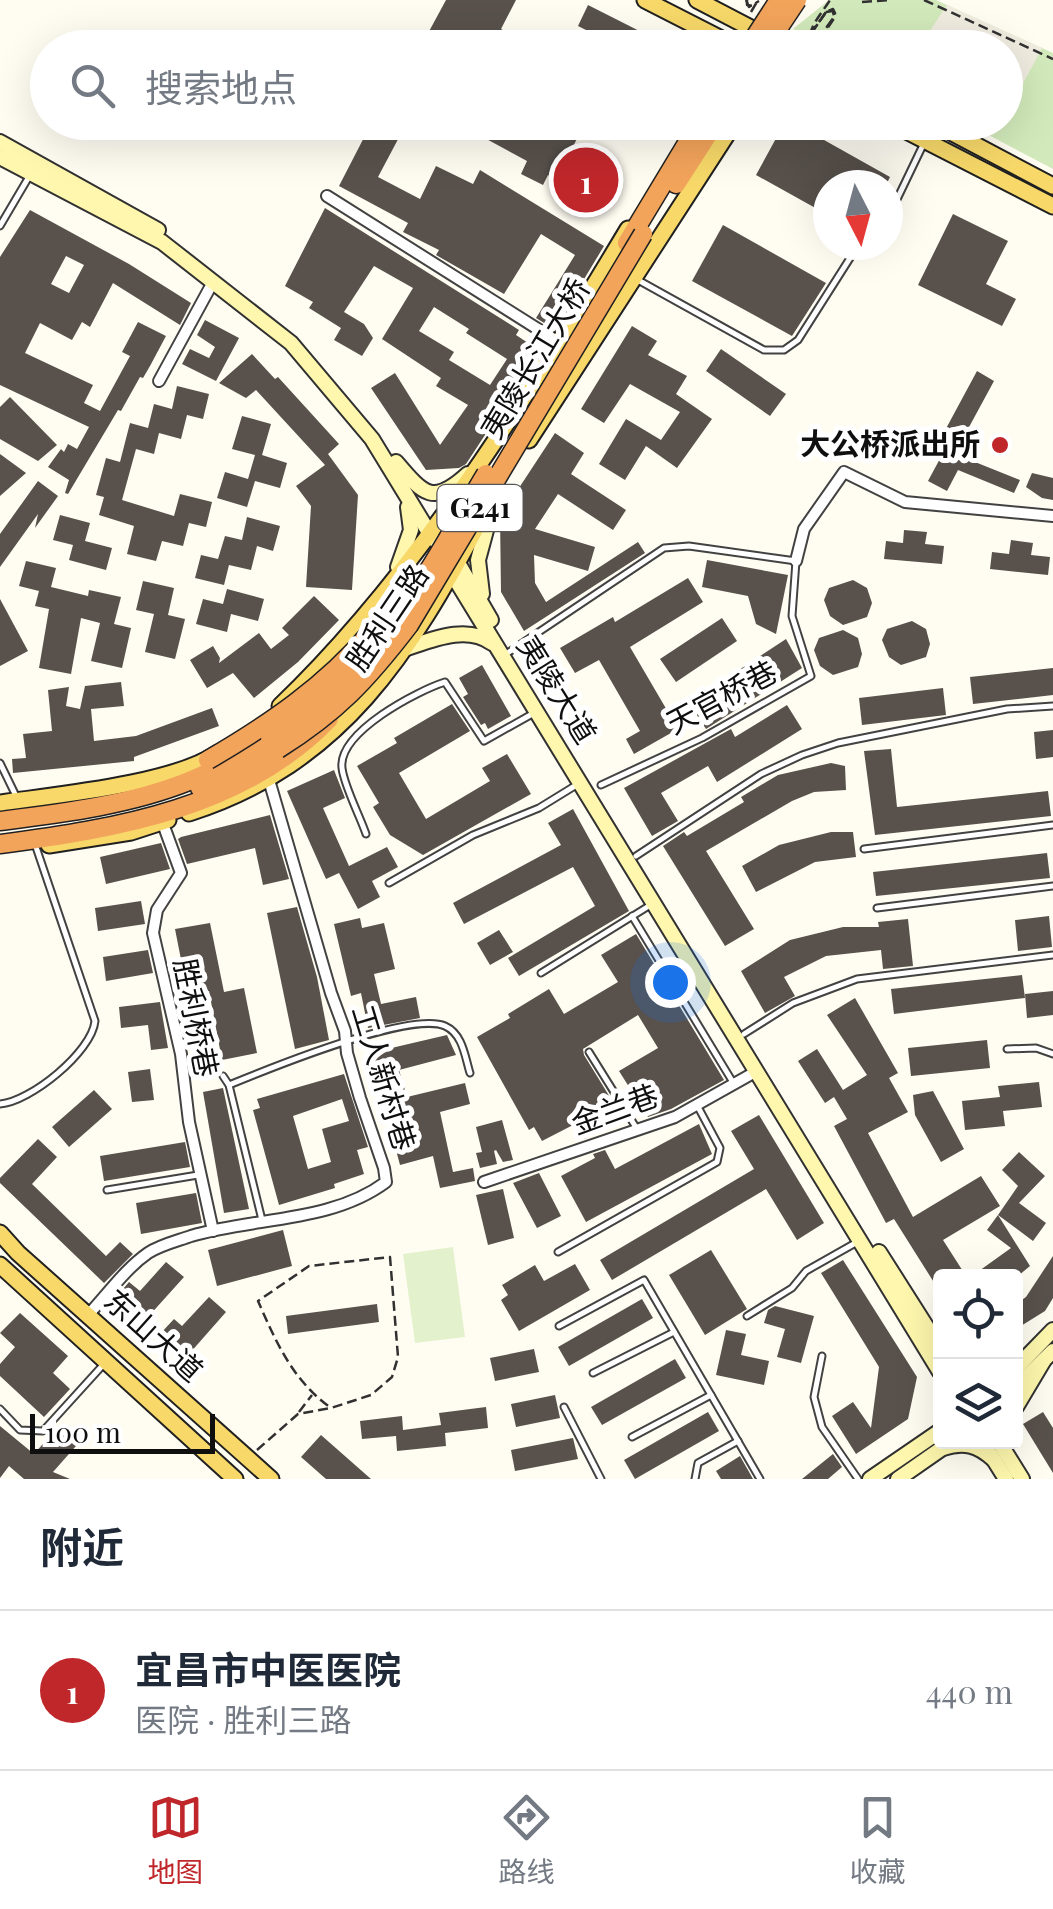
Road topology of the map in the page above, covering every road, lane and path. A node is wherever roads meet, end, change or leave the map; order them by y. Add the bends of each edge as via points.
1 (646, 0) edge
2 (698, 0) edge
3 (746, 0) edge
4 (760, 0) edge
5 (779, 0) edge
6 (797, 0) edge
7 (830, 0) edge
8 (890, 0) edge
9 (924, 0) edge
10 (862, 2) edge
11 (833, 10) junction
12 (834, 17) edge
13 (834, 17) edge
14 (749, 26) junction
15 (704, 30) edge
16 (747, 30) edge
17 (757, 30) edge
18 (760, 30) edge
19 (777, 30) edge
20 (807, 30) edge
21 (811, 30) edge
22 (814, 30) edge
23 (814, 30) edge
24 (824, 30) edge
25 (990, 30) edge
26 (1023, 45) edge
27 (1053, 59) edge
28 (681, 140) edge
29 (688, 140) edge
30 (704, 140) edge
31 (722, 140) edge
32 (925, 140) joint
33 (966, 140) edge
34 (0, 142) edge
35 (0, 157) edge
36 (30, 175) junction
37 (903, 186) edge
38 (1053, 186) edge
39 (327, 196) dead end
40 (1053, 206) edge
41 (0, 226) edge
42 (849, 260) edge
43 (633, 278) junction
44 (213, 282) junction
45 (560, 343) junction
46 (159, 381) dead end
47 (396, 470) junction
48 (473, 470) junction
49 (496, 493) junction
50 (1053, 516) edge
51 (439, 529) junction
52 (796, 561) junction
53 (455, 568) junction
54 (384, 592) junction
55 (495, 628) junction
56 (408, 648) junction
57 (502, 648) junction
58 (348, 699) junction
59 (1053, 706) edge
60 (536, 712) junction
61 (274, 743) junction
62 (208, 760) junction
63 (0, 764) edge
64 (269, 780) junction
65 (581, 783) junction
66 (601, 786) dead end
67 (18, 800) junction
68 (0, 803) edge
69 (0, 821) edge
70 (162, 822) junction
71 (1053, 825) edge
72 (0, 834) edge
73 (366, 834) dead end
74 (36, 847) junction
75 (0, 848) edge
76 (864, 849) dead end
77 (636, 856) junction
78 (388, 884) dead end
79 (1053, 886) edge
80 (655, 903) junction
81 (877, 908) dead end
82 (632, 916) junction
83 (1053, 955) edge
84 (541, 973) dead end
85 (744, 1034) junction
86 (346, 1042) junction
87 (1007, 1049) dead end
88 (589, 1052) dead end
89 (1053, 1054) edge
90 (757, 1071) junction
91 (470, 1073) dead end
92 (223, 1076) dead end
93 (734, 1084) junction
94 (229, 1085) junction
95 (0, 1104) edge
96 (697, 1105) junction
97 (638, 1131) junction
98 (201, 1175) junction
99 (484, 1182) dead end
100 (106, 1190) dead end
101 (262, 1222) junction
102 (212, 1231) junction
103 (0, 1233) edge
104 (0, 1240) edge
105 (861, 1240) junction
106 (558, 1252) dead end
107 (18, 1253) junction
108 (1, 1265) edge
109 (88, 1316) junction
110 (746, 1316) dead end
111 (559, 1326) dead end
112 (1053, 1330) edge
113 (674, 1332) junction
114 (933, 1337) edge
115 (822, 1356) dead end
116 (1049, 1356) edge
117 (1023, 1361) edge
118 (106, 1362) junction
119 (933, 1362) edge
120 (593, 1373) dead end
121 (1023, 1380) edge
122 (312, 1395) junction
123 (711, 1395) junction
124 (1023, 1396) edge
125 (564, 1407) dead end
126 (330, 1408) junction
127 (0, 1410) edge
128 (298, 1414) junction
129 (632, 1437) dead end
130 (738, 1441) junction
131 (933, 1444) edge
132 (933, 1446) edge
133 (978, 1449) edge
134 (987, 1449) edge
135 (1002, 1449) edge
136 (1009, 1449) edge
137 (248, 1458) junction
138 (994, 1459) junction
139 (1015, 1476) edge
140 (235, 1479) edge
141 (271, 1479) edge
142 (600, 1479) edge
143 (695, 1479) edge
144 (760, 1479) edge
145 (858, 1479) edge
146 (870, 1479) edge
147 (898, 1479) edge

1 - 15 main road
2 - 14 main road
3 - 4 path, bridge via 751,8
5 - 18 highway, bridge
6 - 19 highway, bridge
7 - 21 path, bridge
8 - 10 path
9 - 25 path
11 - 12 path, bridge
11 - 13 path, bridge
11 - 20 path, bridge
11 - 22 path, bridge
11 - 23 path, bridge
11 - 24 path, bridge
14 - 16 main road
14 - 17 main road
26 - 27 path
28 - 45 main road, 胜利三路
29 - 51 highway, 夷陵长江大桥 / G241, bridge
30 - 58 highway, 夷陵长江大桥 / G241, bridge via 409,625
31 - 43 main road, 胜利三路
32 - 37 lane
32 - 40 main road
33 - 38 main road
34 - 47 main road, 夷陵大道 via 166,235 297,337 378,434
35 - 36 main road, 夷陵大道
36 - 41 lane
36 - 44 main road, 夷陵大道 via 162,242
39 - 45 street
42 - 43 lane via 798,340 775,352
43 - 49 main road, 胜利三路
44 - 46 street
44 - 47 main road, 夷陵大道 via 291,343
45 - 48 main road, 胜利三路
47 - 48 main road via 434,495
47 - 51 main road, 夷陵大道
47 - 54 main road via 412,530
48 - 51 main road, 胜利三路
49 - 53 main road, 胜利三路
49 - 55 main road via 478,560
50 - 52 street via 905,502 844,472 804,529
51 - 53 main road, 夷陵大道
51 - 54 main road, 胜利三路
51 - 61 highway, 夷陵长江大桥 / G241, bridge via 406,604 344,681
51 - 62 highway, bridge via 359,646 262,728
52 - 57 lane via 664,548
52 - 66 lane, 天官桥巷 via 792,616 811,676
53 - 55 main road, 夷陵大道
53 - 56 main road, 胜利三路
53 - 57 main road, 夷陵大道
54 - 62 main road, 胜利三路 via 293,694
55 - 57 main road, 夷陵大道
56 - 57 main road via 461,634 484,636
56 - 64 main road, 胜利三路 via 336,728
57 - 60 main road, 夷陵大道
57 - 77 main road, 夷陵大道
58 - 61 highway, 夷陵长江大桥 / G241, bridge
58 - 75 highway, bridge via 306,743 236,787 133,820
59 - 77 lane via 1006,710 802,755 761,774
60 - 65 main road, 夷陵大道
60 - 73 lane via 484,741 445,682 418,690 368,725 341,767
61 - 69 highway, G241 via 152,794
61 - 72 highway, G241 via 238,772 158,804
62 - 67 main road, 胜利三路 via 148,778
63 - 67 lane
64 - 70 main road, 胜利三路
64 - 86 street, 工人新村巷
65 - 78 lane
65 - 80 main road, 夷陵大道
67 - 68 main road, 胜利三路
70 - 74 main road, 胜利三路
70 - 98 street, 胜利桥巷 via 180,873 152,934
71 - 76 lane
74 - 75 main road, 胜利三路
74 - 95 lane via 94,1032 58,1072 20,1101
77 - 85 main road, 夷陵大道
79 - 81 lane
80 - 82 lane
80 - 90 main road, 夷陵大道
82 - 84 lane
82 - 93 lane
83 - 85 lane via 857,978 793,1003
85 - 114 main road, 夷陵大道
86 - 91 lane via 404,1026 446,1026 461,1040
86 - 94 lane
86 - 101 street, 工人新村巷 via 386,1182 348,1202
87 - 89 lane
88 - 97 lane
90 - 93 street, 金兰巷
90 - 105 main road, 夷陵大道
92 - 94 lane
93 - 96 street, 金兰巷
94 - 101 lane
96 - 97 street, 金兰巷
96 - 106 lane via 720,1148 717,1162
97 - 99 street, 金兰巷
98 - 100 lane
98 - 102 street, 胜利桥巷
101 - 102 street, 工人新村巷
102 - 109 street, 工人新村巷 via 150,1252
103 - 107 main road, 东山大道
104 - 107 main road
105 - 110 lane via 806,1270 792,1288
105 - 119 main road, 夷陵大道
107 - 109 main road, 东山大道
108 - 118 main road, 东山大道
109 - 137 main road, 东山大道
111 - 113 lane via 644,1280
112 - 117 main road
113 - 120 lane
113 - 123 lane
115 - 145 lane via 814,1397 822,1427
116 - 121 main road
116 - 124 main road
118 - 127 lane via 42,1431 20,1430
118 - 140 main road, 东山大道
122 - 126 path
122 - 126 path via 258,1301 309,1266 390,1257 398,1357 392,1377 370,1395
122 - 128 path
123 - 129 lane
123 - 130 lane
125 - 142 lane
126 - 128 path
128 - 137 path
130 - 143 lane via 698,1463
130 - 144 lane
131 - 146 main road
132 - 147 main road
133 - 138 main road
134 - 138 main road
135 - 139 main road
136 - 139 main road
137 - 141 main road, 东山大道
138 - 139 main road

